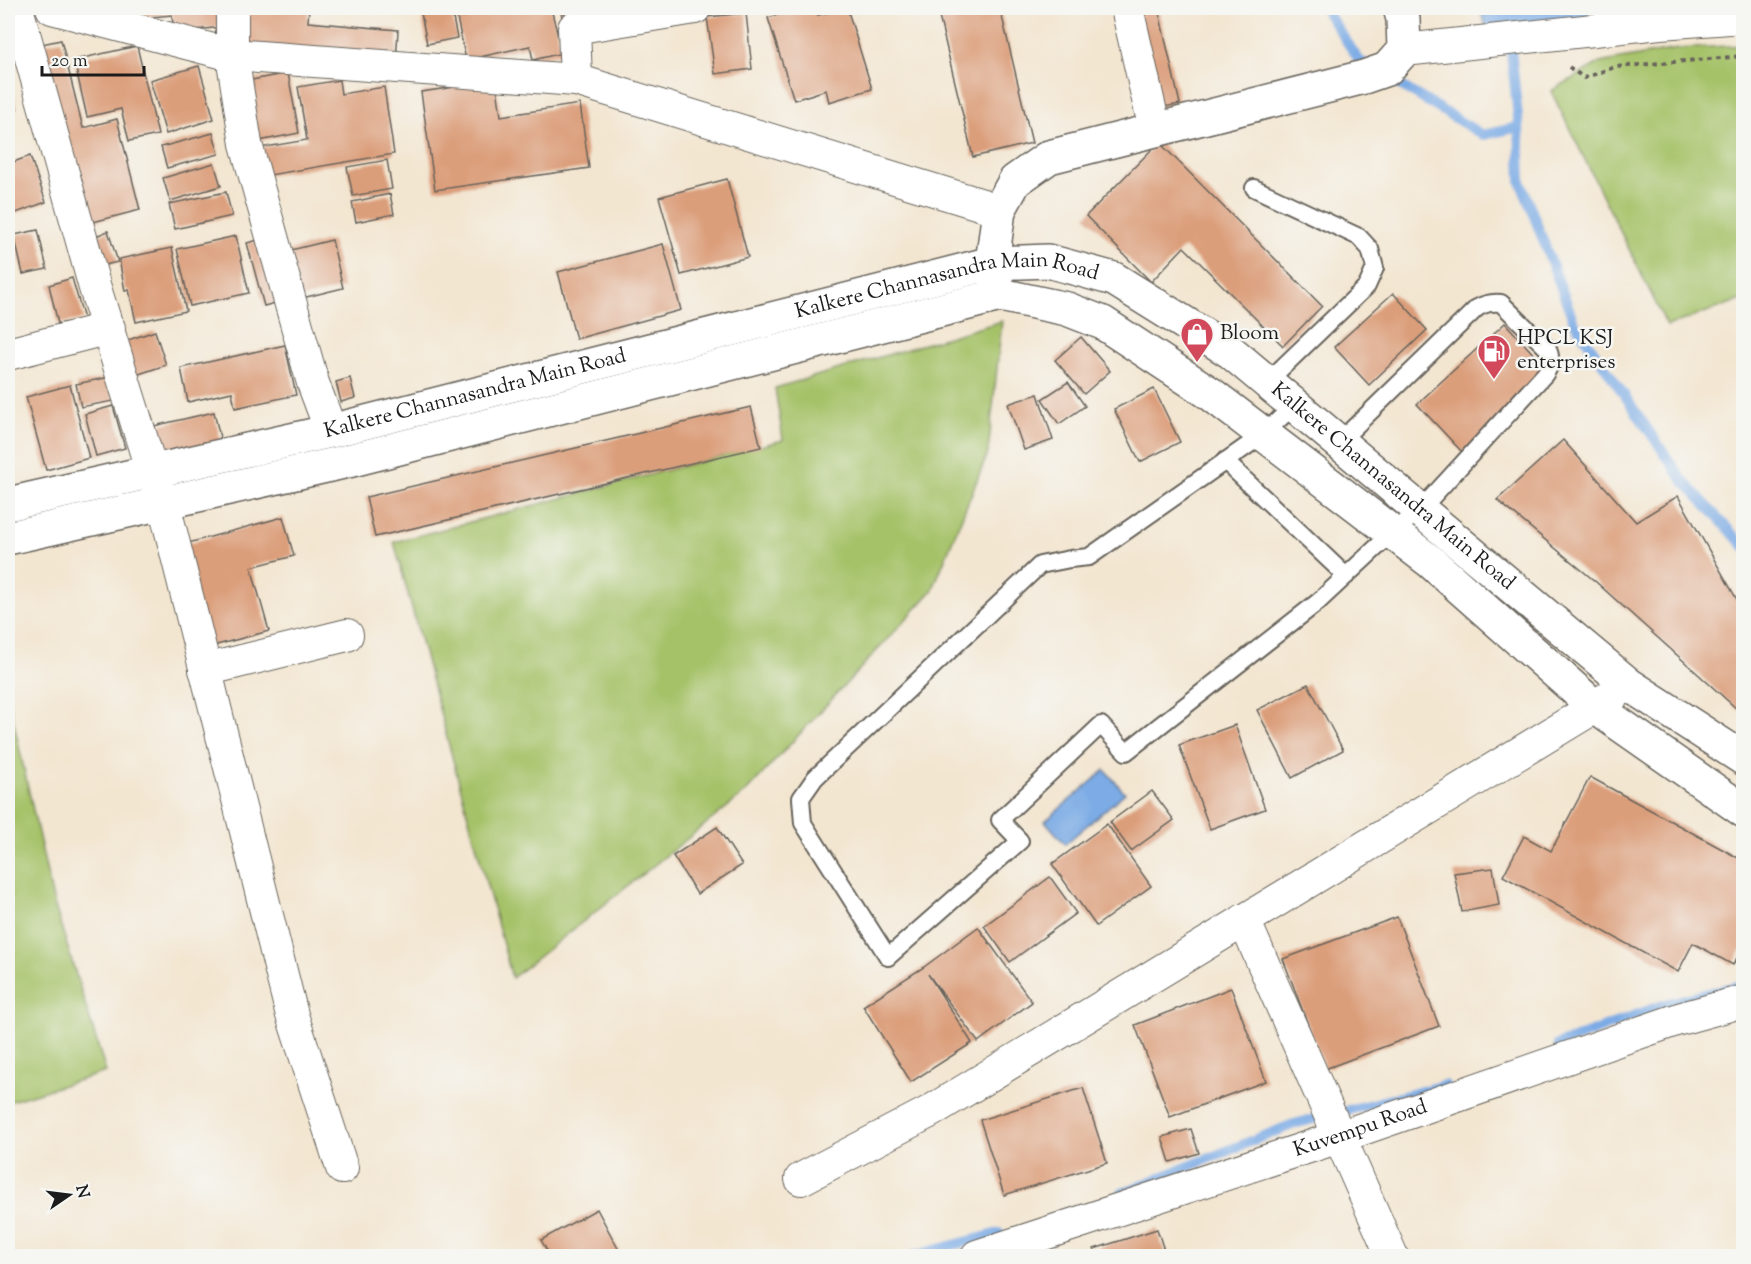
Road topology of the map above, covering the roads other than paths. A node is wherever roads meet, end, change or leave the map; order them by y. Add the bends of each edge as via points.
1 (17, 8) edge
2 (52, 8) edge
3 (232, 8) edge
4 (694, 8) edge
5 (1126, 8) edge
6 (1713, 13) edge
7 (1743, 17) edge
8 (1395, 38) edge
9 (232, 56) junction
10 (576, 80) junction
11 (1155, 130) junction
12 (1254, 188) dead end
13 (999, 210) junction
14 (992, 263) junction
15 (1000, 295) junction
16 (109, 328) junction
17 (8, 354) edge
18 (1267, 382) junction
19 (1294, 405) junction
20 (331, 431) junction
21 (1264, 434) junction
22 (1339, 442) junction
23 (1225, 461) junction
24 (152, 472) junction
25 (8, 504) edge
26 (164, 504) junction
27 (1420, 510) junction
28 (1393, 532) junction
29 (8, 538) edge
30 (1346, 576) junction
31 (347, 635) dead end
32 (205, 670) junction
33 (1628, 684) junction
34 (1595, 707) junction
35 (1743, 759) edge
36 (1743, 811) edge
37 (1244, 921) junction
38 (1743, 1001) edge
39 (1338, 1136) junction
40 (342, 1168) dead end
41 (801, 1179) dead end
42 (1017, 1250) edge
43 (977, 1257) edge
44 (1392, 1257) edge

1 - 16 street
2 - 9 street
3 - 9 street
4 - 10 street via 574,28
5 - 11 street
6 - 7 street
6 - 8 street via 1660,23
8 - 11 main road
9 - 10 street
9 - 20 street via 246,144 313,383
10 - 13 street
11 - 13 main road via 1049,157 1016,181
12 - 18 lane via 1359,237 1370,249 1375,268 1367,286
13 - 14 main road
14 - 15 main road
14 - 18 main road, Kalkere Channasandra Main Road via 1048,261 1114,279 1231,352
14 - 20 main road, Kalkere Channasandra Main Road
15 - 21 main road via 1067,309 1103,323
15 - 26 main road, Kalkere Channasandra Main Road
16 - 17 street
16 - 24 street
18 - 19 main road, Kalkere Channasandra Main Road
19 - 21 lane
19 - 22 main road, Kalkere Channasandra Main Road
20 - 24 main road, Kalkere Channasandra Main Road
21 - 23 lane
21 - 28 main road
22 - 27 main road, Kalkere Channasandra Main Road
22 - 27 lane via 1477,308 1501,303 1548,349 1549,368
23 - 30 lane
23 - 30 lane via 1089,557 1040,565 815,778 801,798 803,823 888,957 1020,842 1000,820 1101,725 1126,752
24 - 25 main road, Kalkere Channasandra Main Road
24 - 26 street
26 - 29 main road, Kalkere Channasandra Main Road
26 - 32 street
27 - 28 lane
27 - 33 main road, Kalkere Channasandra Main Road
28 - 30 lane
28 - 34 main road
31 - 32 street
32 - 40 street via 292,1015
33 - 34 street
33 - 35 main road, Kalkere Channasandra Main Road
34 - 36 main road
34 - 37 street
37 - 39 street
37 - 41 street via 931,1111
38 - 39 street, Kuvempu Road via 1679,1019
39 - 42 street, Kuvempu Road
39 - 44 street
42 - 43 street, Kuvempu Road

